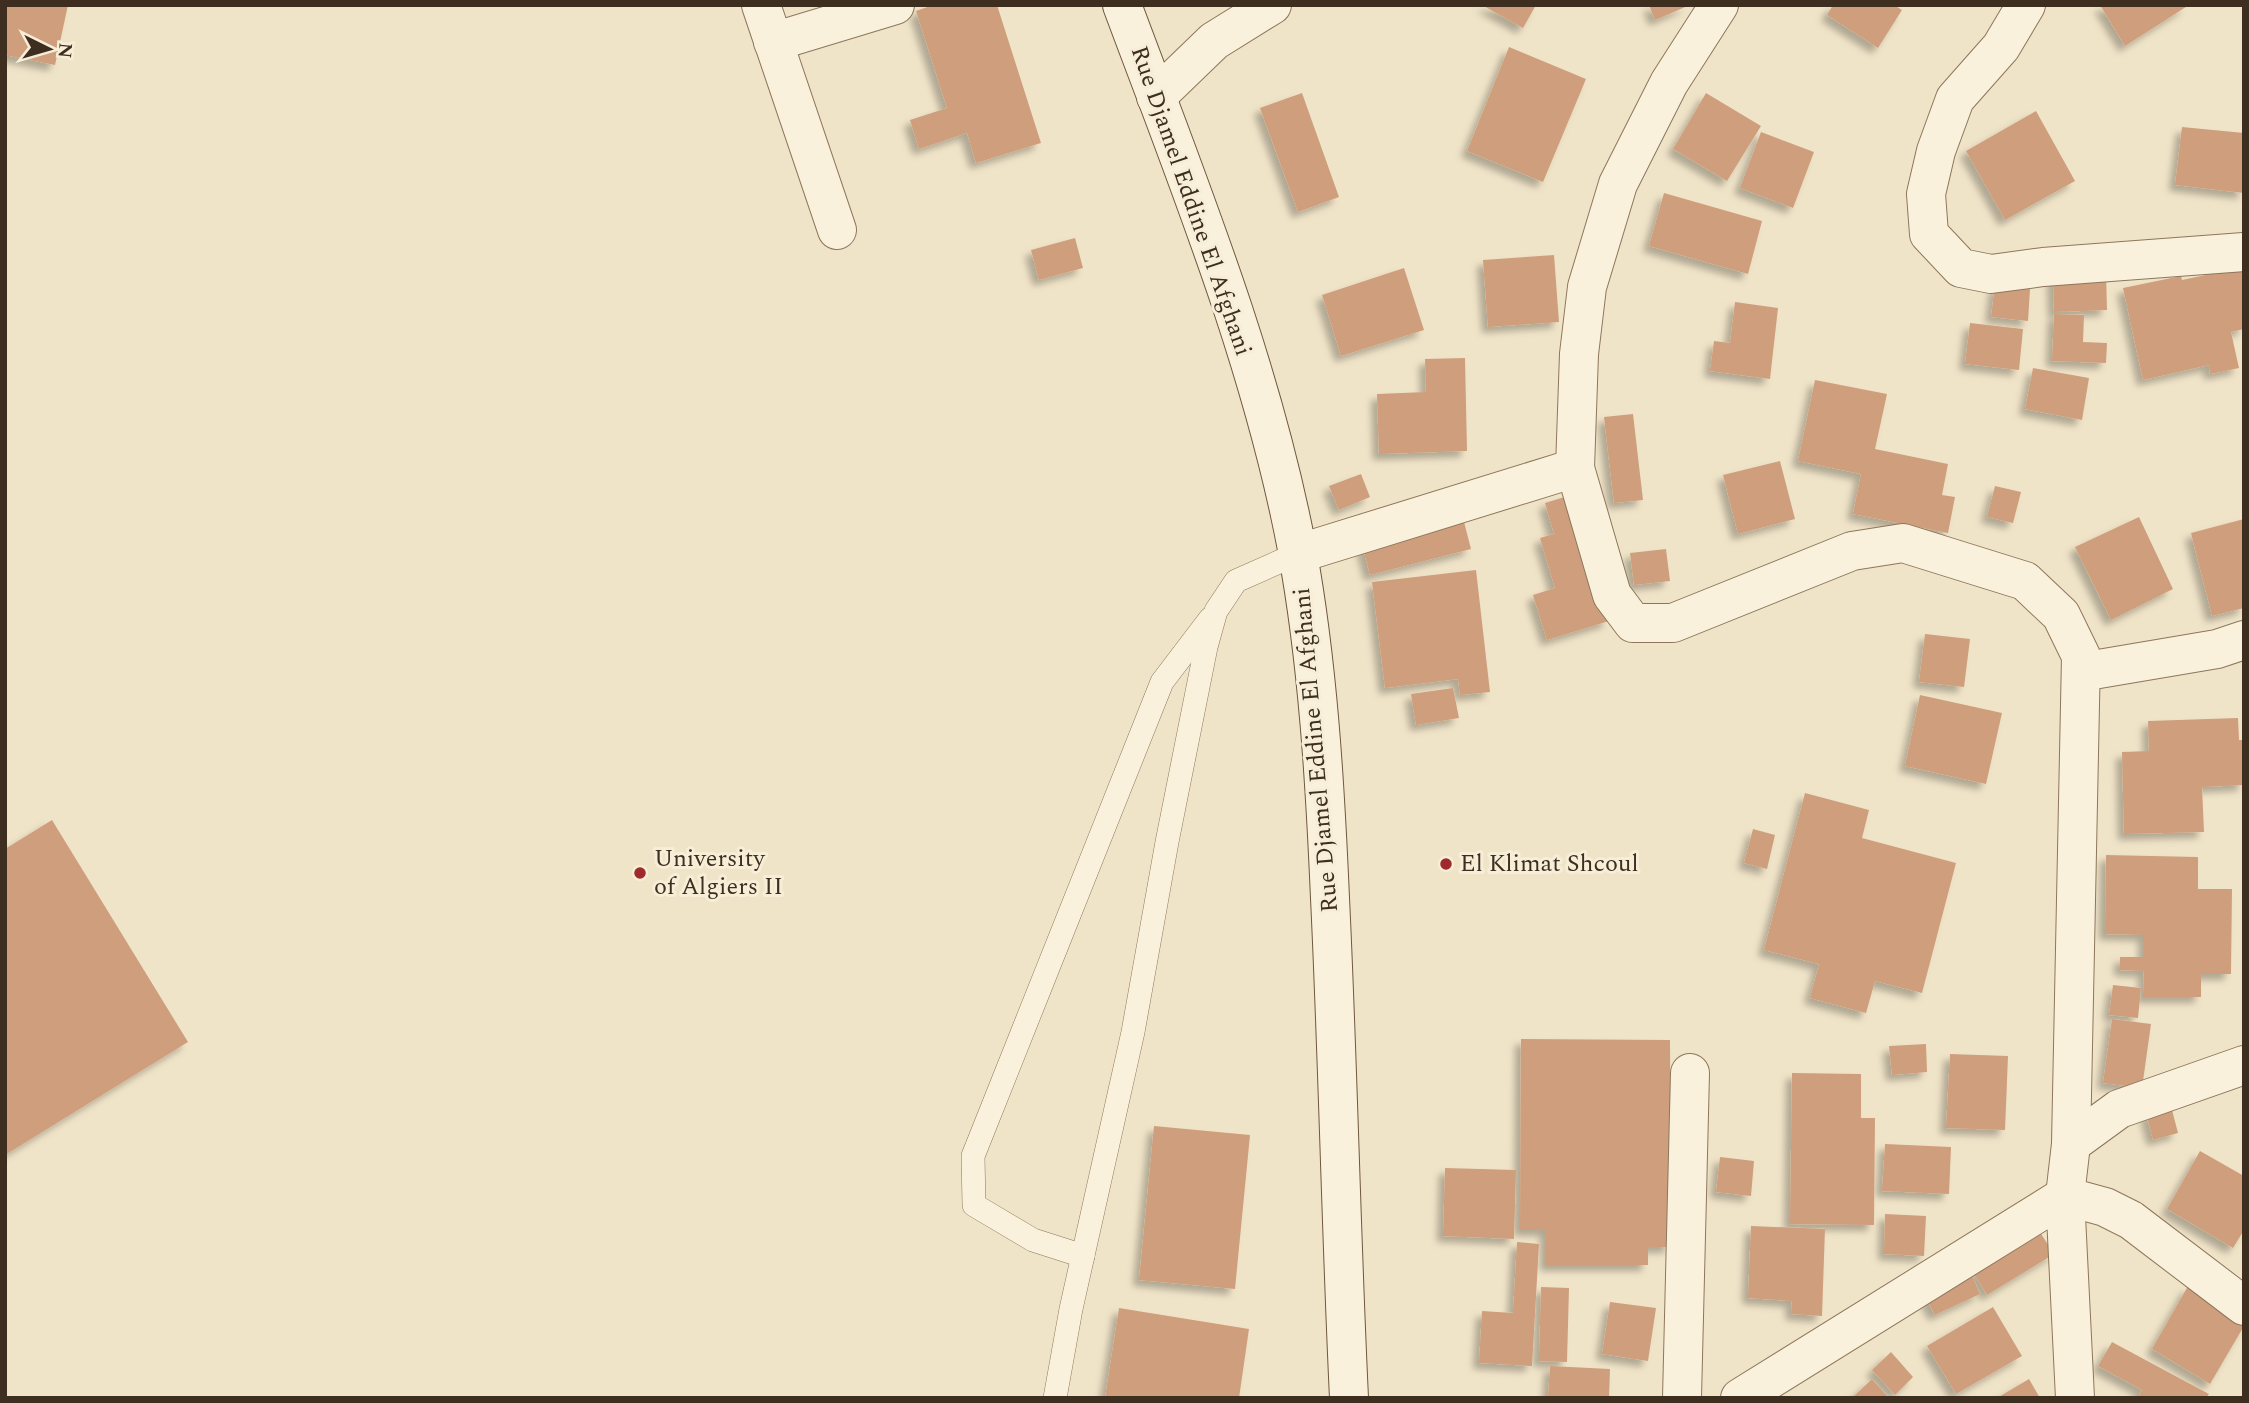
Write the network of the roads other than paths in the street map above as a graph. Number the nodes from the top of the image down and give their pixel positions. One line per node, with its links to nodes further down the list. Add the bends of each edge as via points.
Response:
1 (761, 5): 9 (street)
2 (895, 5): 9 (street)
3 (1122, 5): 10 (street, Rue Djamel Eddine El Afghani)
4 (1232, 5): 8 (street)
5 (1272, 5): 8 (street)
6 (1719, 5): 13 (street, via 1669,83 1618,184 1587,287 1578,354)
7 (2026, 5): 12 (street, via 2001,47 1955,99 1926,194 1929,234 1961,268 1991,274)
8 (1214, 41): 10 (street)
9 (773, 42): 11 (street)
10 (1156, 97): 14 (street, Rue Djamel Eddine El Afghani, via 1268,420)
11 (837, 230)
12 (2244, 252)
13 (1575, 468): 14 (street); 17 (street, via 1612,595 1633,623 1673,623 1852,551 1903,543 2025,581 2061,615 2081,656)
14 (1297, 554): 15 (lane, via 1236,581); 25 (street, Rue Djamel Eddine El Afghani, via 1315,678 1326,817)
15 (1216, 611): 22 (lane, via 1133,1032); 22 (lane, via 1162,682 973,1156 974,1205 1033,1240)
16 (2244, 640): 17 (street, via 2217,649)
17 (2081, 672): 20 (street)
18 (2244, 1065): 20 (street, via 2119,1109)
19 (1690, 1073): 26 (street)
20 (2071, 1144): 21 (street)
21 (2065, 1196): 23 (street, via 2131,1220); 27 (street); 28 (street)
22 (1083, 1256): 24 (lane)
23 (2244, 1306)
24 (1055, 1398)
25 (1349, 1398)
26 (1682, 1398)
27 (1740, 1398)
28 (2075, 1398)

